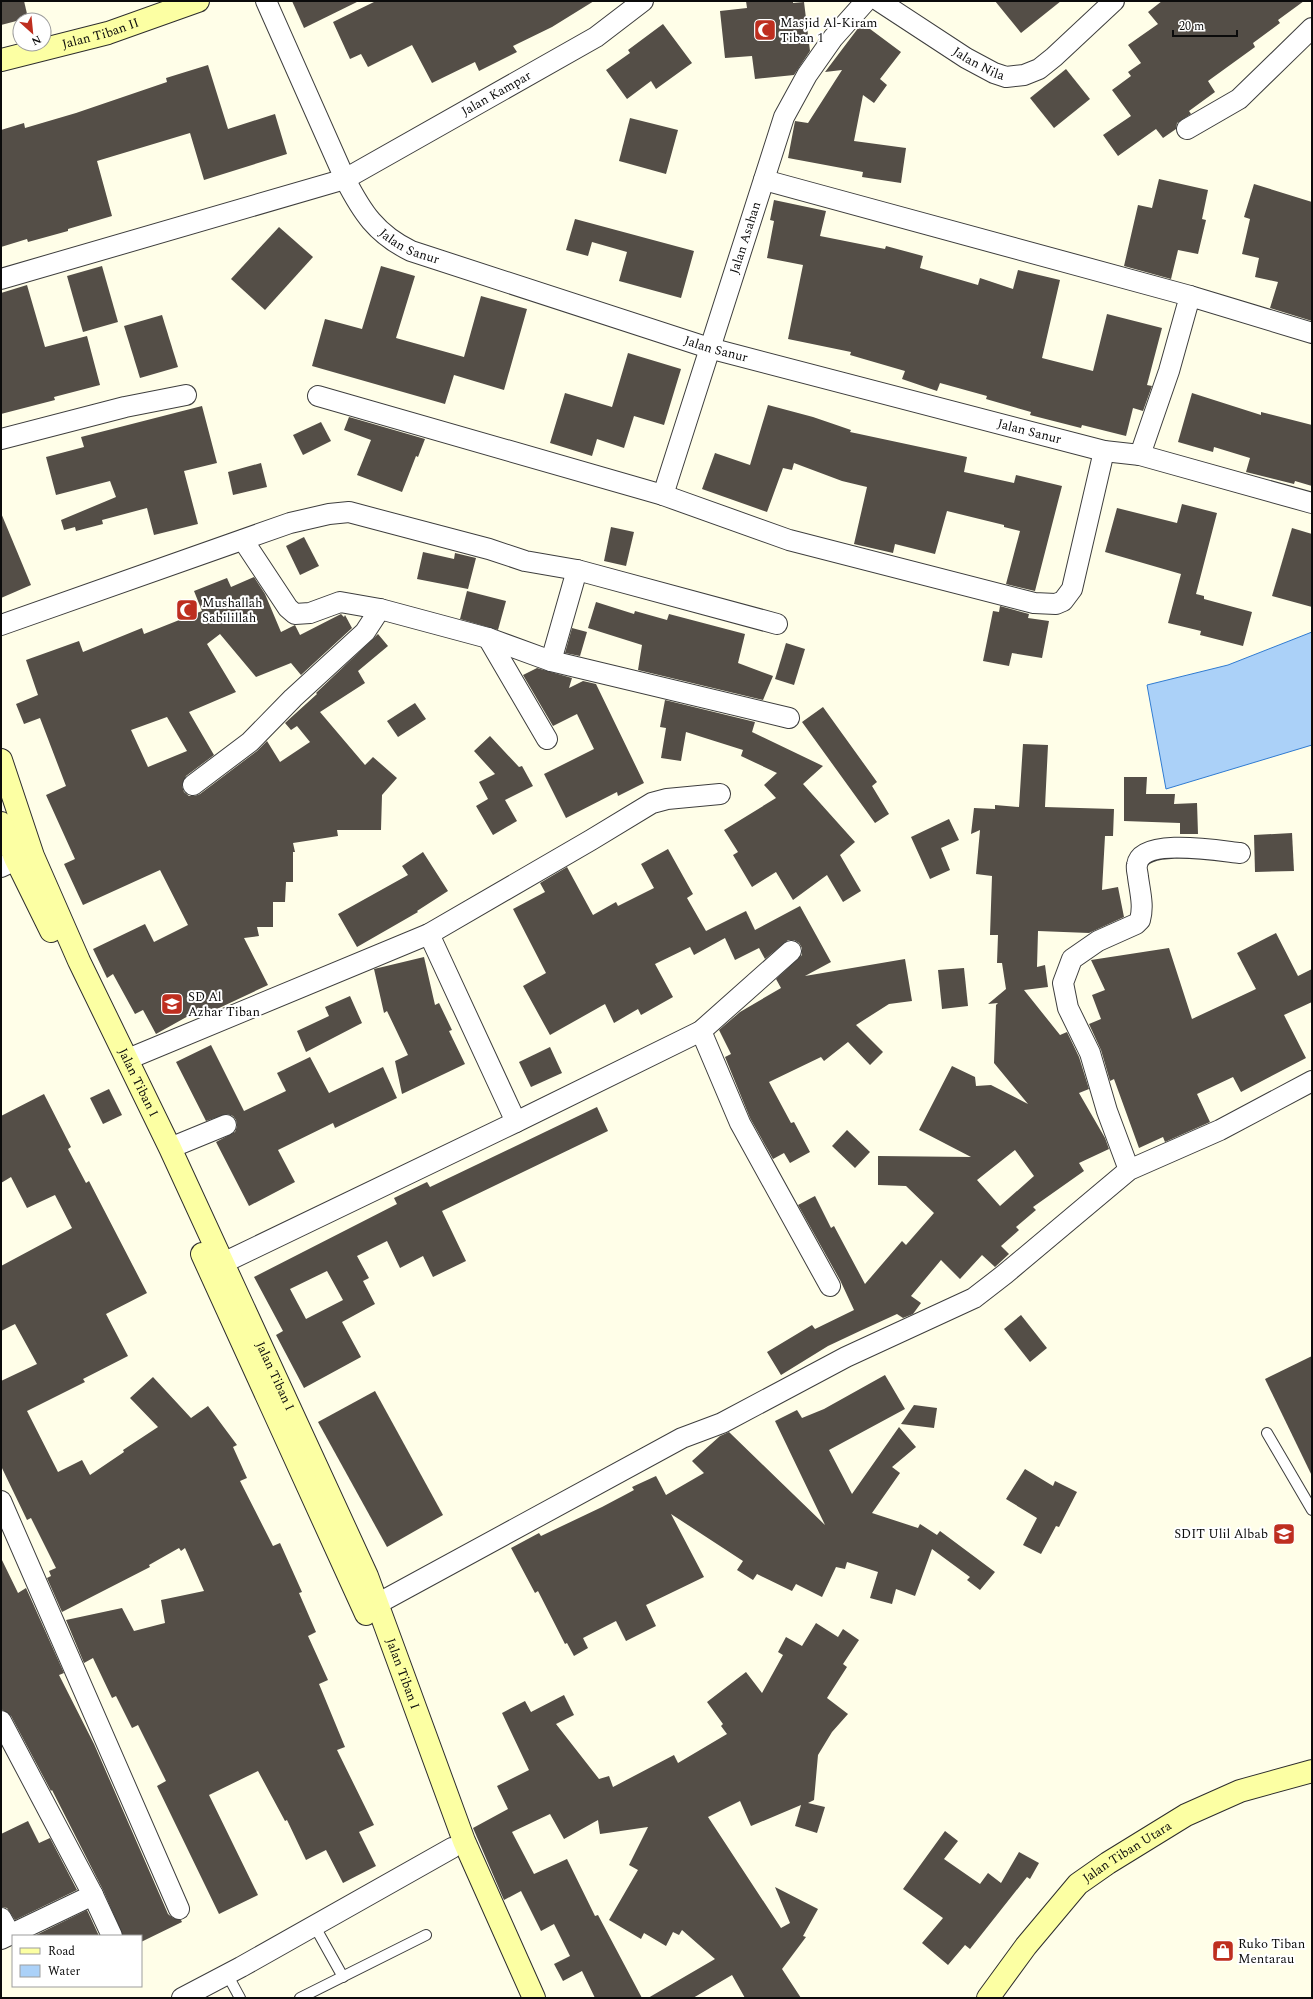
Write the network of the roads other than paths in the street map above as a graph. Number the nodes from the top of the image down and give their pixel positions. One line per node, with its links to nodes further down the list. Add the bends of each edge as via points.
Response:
1 (198, 1): 8 (street, Jalan Tiban II, via 108,33)
2 (266, 1): 10 (street, Jalan Sanur)
3 (643, 1): 10 (street, Jalan Kampar, via 596,37)
4 (866, 1): 11 (street, Jalan Asahan, via 807,75 784,117)
5 (879, 1): 6 (street, Jalan Nila, via 966,58 994,74 1006,77 1024,75 1039,69)
6 (1114, 1)
7 (1312, 28): 9 (street, via 1239,99)
8 (1, 60)
9 (1187, 129)
10 (345, 179): 12 (street, Jalan Kampar); 15 (street, Jalan Sanur, via 358,204 374,226 392,242 410,251)
11 (764, 180): 13 (street); 15 (street, Jalan Asahan)
12 (1, 279)
13 (1190, 296): 14 (street); 20 (street)
14 (1312, 333)
15 (709, 348): 19 (street, Jalan Sanur); 21 (street, Jalan Asahan)
16 (186, 396): 18 (street, via 124,407)
17 (318, 396): 21 (street)
18 (1, 439)
19 (1104, 451): 20 (street, Jalan Sanur); 21 (street, via 1072,589 1063,601 1056,604 1034,603 789,540)
20 (1140, 454): 22 (street, Jalan Sanur)
21 (663, 495)
22 (1312, 503)
23 (243, 540): 24 (street, via 290,523 349,512 525,560); 25 (street, via 288,608 295,614 310,613 340,602); 27 (street)
24 (577, 570): 26 (street); 29 (street)
25 (380, 609): 28 (street); 33 (street, via 365,632 298,693 250,742)
26 (777, 624)
27 (1, 625)
28 (488, 638): 29 (street); 31 (street)
29 (551, 661): 30 (street)
30 (789, 718)
31 (547, 739)
32 (1, 760): 41 (street, Jalan Tiban I, via 33,856 79,961)
33 (193, 785)
34 (720, 794): 38 (street, via 652,803)
35 (1, 823): 37 (street, Jalan Tiban I)
36 (1240, 853): 46 (street, via 1190,848 1154,849 1142,856 1137,865 1143,910 1140,920 1084,949 1072,959 1066,972 1063,983 1068,1008 1090,1053 1107,1111)
37 (8, 864): 56 (street, Jalan Tiban I, via 116,1064 359,1595)
38 (429, 934): 41 (street); 43 (street)
39 (791, 951): 40 (street)
40 (701, 1031): 43 (street); 48 (street, via 740,1123)
41 (128, 1059): 45 (street, Jalan Tiban I)
42 (1312, 1081): 46 (street, via 1220,1130)
43 (516, 1122): 47 (street)
44 (226, 1125): 45 (street)
45 (170, 1148): 47 (street, Jalan Tiban I)
46 (1129, 1170): 53 (street, via 974,1298 846,1357 722,1423 682,1438)
47 (224, 1263): 53 (street, Jalan Tiban I, via 367,1576)
48 (830, 1286)
49 (1267, 1433): 51 (lane)
50 (1, 1501): 52 (street)
51 (1312, 1510)
52 (8, 1532): 58 (street)
53 (377, 1604): 69 (street, Jalan Tiban I, via 464,1841)
54 (1, 1721): 57 (street)
55 (1312, 1771): 70 (street, Jalan Tiban Utara, via 1240,1791 1186,1815 1078,1884 1026,1946)
56 (452, 1848): 59 (street); 68 (street, Jalan Tiban I)
57 (93, 1895): 60 (street); 61 (street)
58 (179, 1909)
59 (314, 1926): 63 (street); 64 (lane)
60 (4, 1930)
61 (112, 1935)
62 (426, 1935): 64 (lane)
63 (227, 1974): 65 (street); 66 (lane)
64 (343, 1977): 67 (lane)
65 (182, 1998)
66 (240, 1998)
67 (300, 1998)
68 (520, 1998)
69 (534, 1998)
70 (988, 1998)

